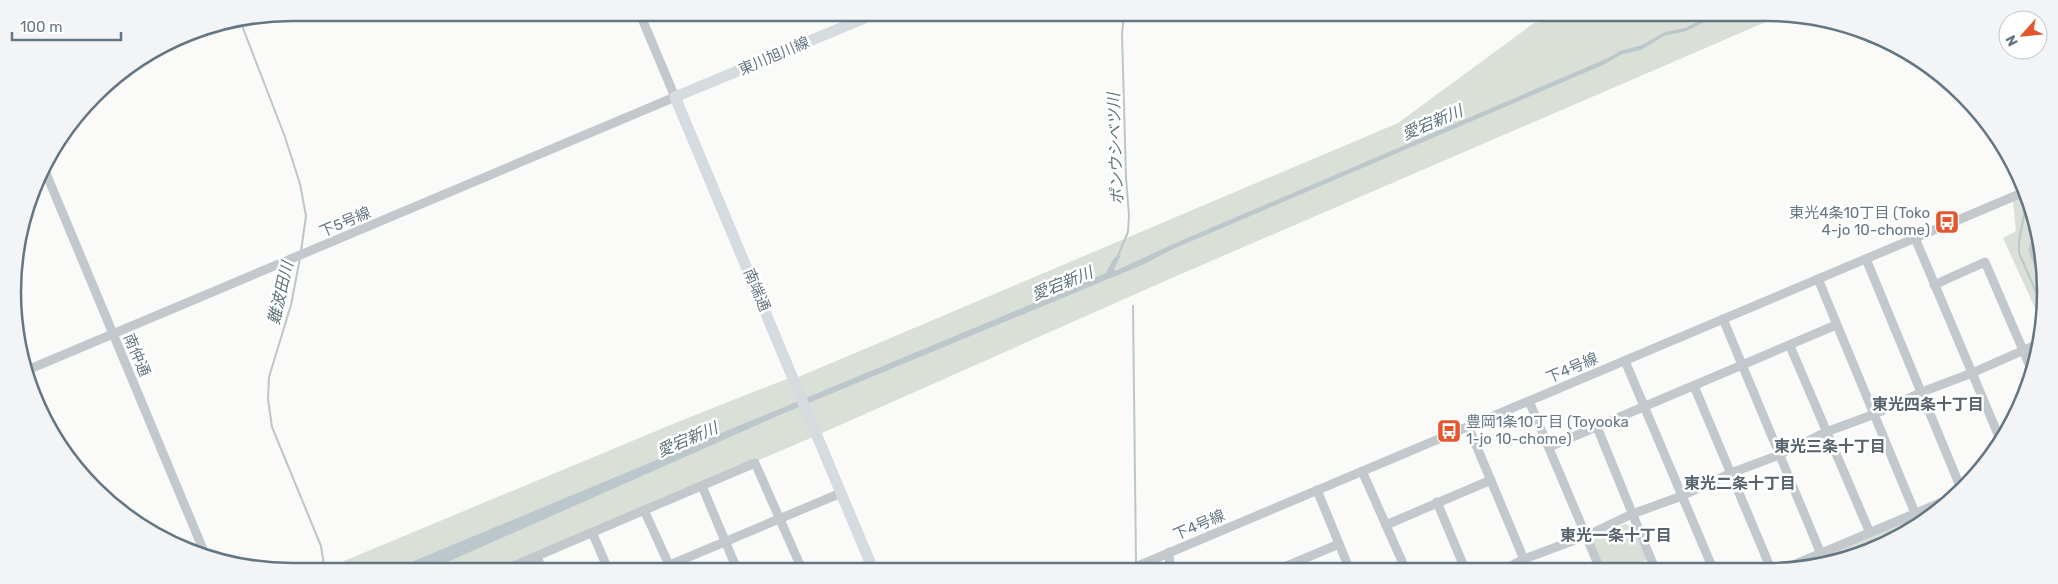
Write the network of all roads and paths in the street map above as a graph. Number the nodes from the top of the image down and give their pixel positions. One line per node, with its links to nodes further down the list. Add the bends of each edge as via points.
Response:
1 (643, 21): 3 (street, 南端通)
2 (856, 21): 3 (main road, 東川旭川線)
3 (675, 98): 12 (street, 下5号線); 38 (main road, 南端通)
4 (47, 176): 12 (street, 南仲通)
5 (2018, 195): 6 (street, 下4号線)
6 (1915, 238): 7 (street, 下4号線); 9 (street)
7 (1866, 259): 8 (street, 下4号線); 22 (street)
8 (1818, 279): 10 (street, 下4号線); 11 (street)
9 (1934, 285): 15 (street, via 1985,262); 20 (street)
10 (1723, 319): 16 (street, 下4号線); 18 (street)
11 (1836, 325): 13 (street); 25 (street)
12 (113, 334): 19 (street, 下5号線); 52 (street, 南仲通)
13 (1790, 346): 18 (street); 28 (street)
14 (2032, 346): 15 (street)
15 (2023, 349): 17 (street); 20 (street)
16 (1625, 361): 23 (street, 下4号線); 24 (street)
17 (2028, 362)
18 (1742, 366): 21 (street); 31 (street)
19 (32, 368)
20 (1972, 373): 22 (street); 29 (street)
21 (1694, 386): 24 (street); 33 (street)
22 (1922, 392): 25 (street); 35 (street)
23 (1529, 401): 26 (street, 下4号線); 30 (street)
24 (1645, 406): 27 (street); 39 (street)
25 (1875, 414): 28 (street); 43 (street)
26 (1468, 426): 32 (street, 下4号線); 34 (street)
27 (1597, 427): 30 (street); 44 (street)
28 (1826, 432): 31 (street); 48 (street)
29 (1997, 432)
30 (1548, 447): 49 (street)
31 (1779, 455): 33 (street); 54 (street)
32 (1362, 471): 37 (street, 下4号線); 46 (street)
33 (1731, 473): 39 (street); 77 (street)
34 (1491, 480): 40 (street); 56 (street)
35 (1958, 482)
36 (702, 486): 42 (street); 45 (street, via 755,463); 50 (street)
37 (1317, 490): 51 (street); 53 (street, 下4号線)
38 (841, 493): 45 (street); 65 (main road, 南端通)
39 (1682, 496): 44 (street); 76 (street)
40 (1437, 502): 46 (street); 71 (street)
41 (1933, 506): 43 (street)
42 (644, 510): 47 (street); 61 (street)
43 (1915, 513): 48 (street)
44 (1632, 514): 49 (street); 75 (street)
45 (780, 518): 50 (street); 64 (street)
46 (1386, 525): 70 (street)
47 (592, 532): 55 (street); 60 (street)
48 (1870, 533): 54 (street)
49 (1586, 536): 56 (street); 74 (street)
50 (726, 541): 62 (street); 63 (street)
51 (1339, 544): 68 (street); 69 (street)
52 (202, 547)
53 (1169, 552): 66 (street, 下4号線); 67 (street)
54 (1821, 554): 57 (street)
55 (537, 556): 58 (street); 59 (street)
56 (1524, 559): 72 (street); 73 (street)
57 (1808, 559)
58 (521, 563)
59 (540, 563)
60 (605, 563)
61 (667, 563)
62 (675, 563)
63 (734, 563)
64 (799, 563)
65 (870, 563)
66 (1144, 563)
67 (1170, 563)
68 (1301, 563)
69 (1347, 563)
70 (1403, 563)
71 (1463, 563)
72 (1516, 563)
73 (1526, 563)
74 (1597, 563)
75 (1652, 563)
76 (1710, 563)
77 (1769, 563)

